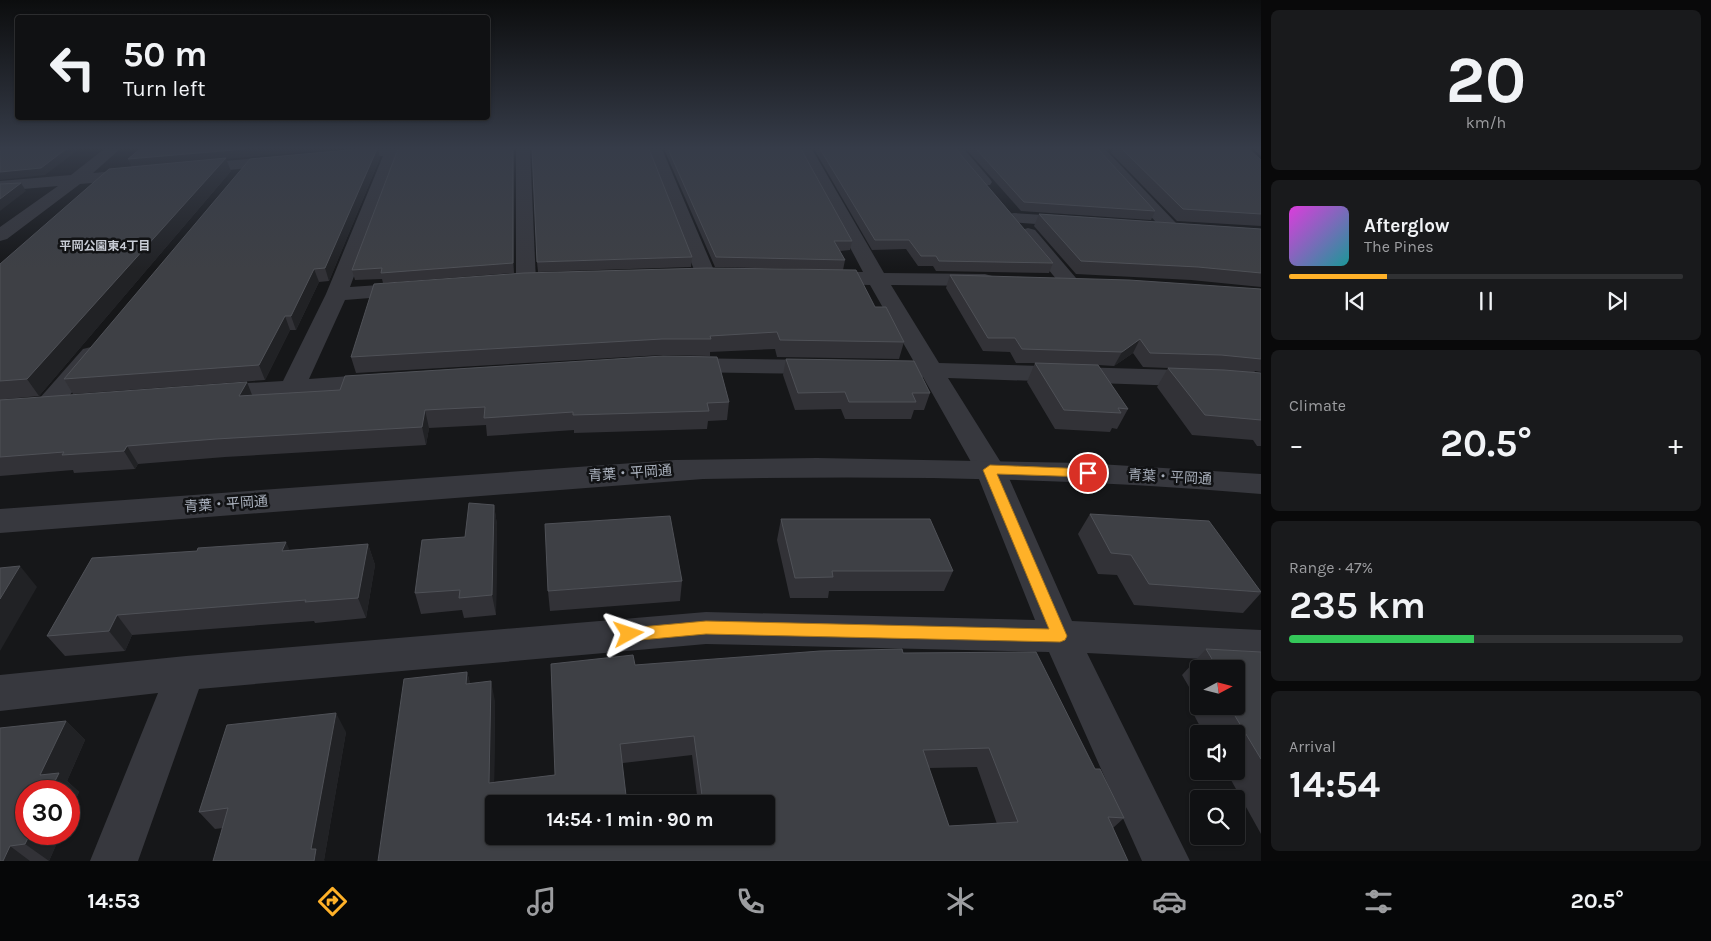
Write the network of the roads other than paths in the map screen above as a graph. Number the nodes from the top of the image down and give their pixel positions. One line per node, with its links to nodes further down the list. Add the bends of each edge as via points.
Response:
1 (62, 189): 13 (street)
2 (383, 189): 21 (street)
3 (524, 189): 19 (street)
4 (671, 189): 14 (street)
5 (827, 189): 16 (street)
6 (989, 189): 8 (street)
7 (1134, 189): 11 (street)
8 (1004, 207): 9 (street); 18 (street, via 1079,282)
9 (1092, 222)
10 (1141, 225): 11 (street)
11 (1170, 227): 12 (street)
12 (1190, 228)
13 (0, 235)
14 (706, 275)
15 (801, 277): 16 (street)
16 (877, 279): 17 (street); 24 (street)
17 (1002, 281)
18 (1040, 281)
19 (526, 282)
20 (426, 288): 21 (street)
21 (337, 294): 27 (street)
22 (104, 337): 29 (street, via 38,406)
23 (662, 364): 24 (street)
24 (931, 369): 26 (street, via 1212,379); 30 (street)
25 (403, 380): 27 (street)
26 (1261, 384)
27 (293, 387): 28 (street)
28 (195, 394)
29 (77, 403)
30 (990, 470): 31 (street, 青葉・平岡通, via 1186,477); 32 (street, 青葉・平岡通, via 738,467 675,470); 33 (street)
31 (1261, 484)
32 (0, 520)
33 (1060, 636): 34 (street); 35 (street, via 706,628); 38 (street)
34 (1261, 646)
35 (186, 673): 36 (street); 37 (street)
36 (0, 693)
37 (114, 861)
38 (1166, 861)

